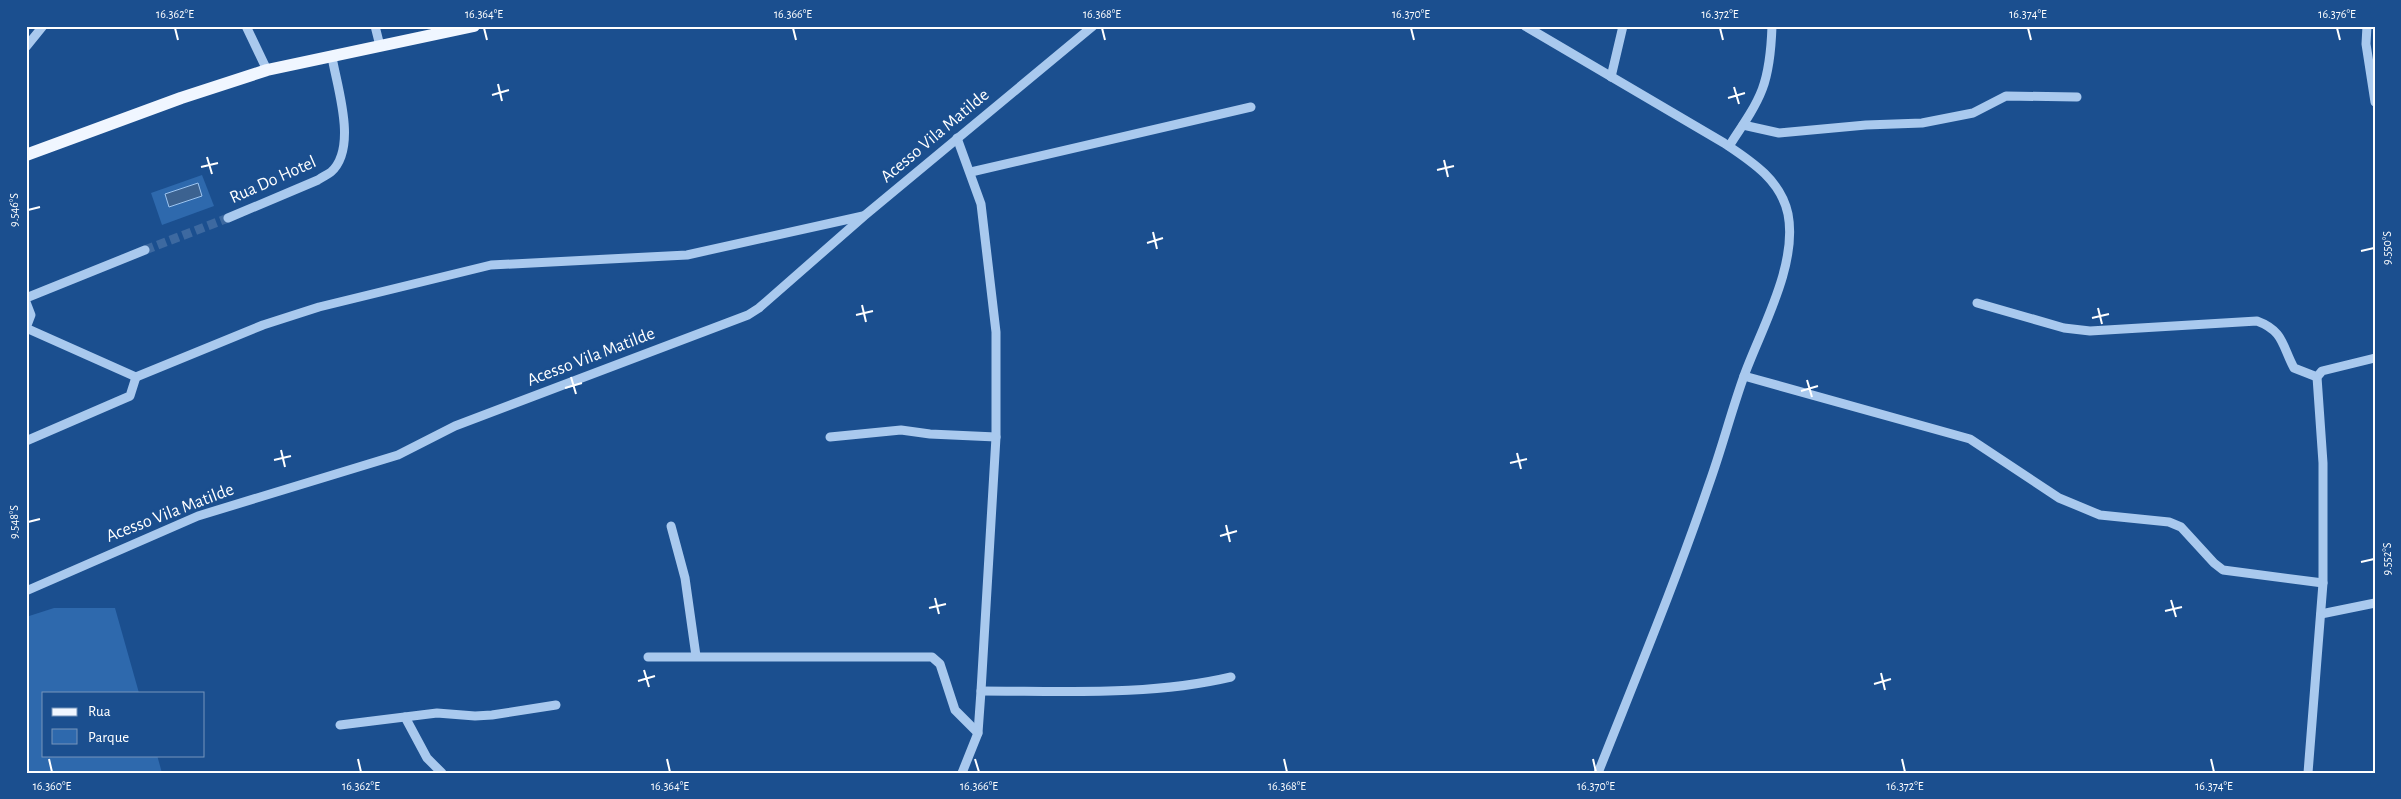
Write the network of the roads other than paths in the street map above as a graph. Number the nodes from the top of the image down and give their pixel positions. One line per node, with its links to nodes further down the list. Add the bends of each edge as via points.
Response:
1 (43, 26): 11 (street)
2 (246, 26): 13 (street)
3 (376, 26): 10 (street)
4 (474, 26): 10 (main road)
5 (1093, 26): 19 (street, Acesso Vila Matilde)
6 (1525, 26): 14 (street)
7 (1623, 26): 14 (street)
8 (1772, 26): 18 (street, via 1772,57 1764,90)
9 (2367, 26): 16 (street, via 2366,44)
10 (380, 46): 12 (main road)
11 (26, 47)
12 (332, 57): 13 (main road); 24 (street, Rua Do Hotel, via 345,125 339,161 331,172 318,180)
13 (267, 70): 21 (main road)
14 (1611, 77): 20 (street)
15 (2077, 97): 18 (street, via 2006,96 1973,113 1922,123 1779,133)
16 (2375, 102)
17 (1251, 107): 22 (street)
18 (1743, 125): 20 (street)
19 (957, 138): 22 (street); 23 (street, Acesso Vila Matilde)
20 (1729, 146): 31 (street, via 1769,177 1788,213 1790,232 1777,294)
21 (26, 155)
22 (971, 172): 35 (street, via 981,204 996,332)
23 (864, 216): 32 (street, via 687,255 491,265 318,307); 39 (street, Acesso Vila Matilde, via 748,315 455,426 398,455 198,516)
24 (228, 218)
25 (145, 250): 26 (street)
26 (26, 298)
27 (26, 302): 29 (street, via 31,315)
28 (1977, 303): 33 (street, via 2064,328 2090,331 2257,321 2269,325 2279,334 2294,368)
29 (26, 328): 32 (street)
30 (2375, 358): 33 (street, via 2322,371)
31 (1744, 376): 38 (street, via 1970,439 2059,498 2100,514 2169,522 2181,528 2223,570); 52 (street, via 1709,484)
32 (136, 377): 36 (street, via 130,396)
33 (2317, 377): 38 (street, via 2323,463)
34 (830, 437): 35 (street, via 894,430)
35 (996, 437): 45 (street)
36 (26, 441)
37 (671, 526): 42 (street, via 685,578)
38 (2323, 583): 41 (street)
39 (26, 591)
40 (2375, 603): 41 (street)
41 (2321, 614): 53 (street)
42 (696, 656): 43 (street); 49 (street, via 932,656 940,664 955,710)
43 (648, 657)
44 (1231, 677): 45 (street, via 1191,686 1142,690)
45 (981, 691): 49 (street)
46 (556, 705): 47 (street, via 475,716 437,713)
47 (405, 717): 48 (street); 50 (street, via 428,758)
48 (340, 725)
49 (978, 733): 51 (street)
50 (442, 773)
51 (962, 773)
52 (1598, 773)
53 (2308, 773)

